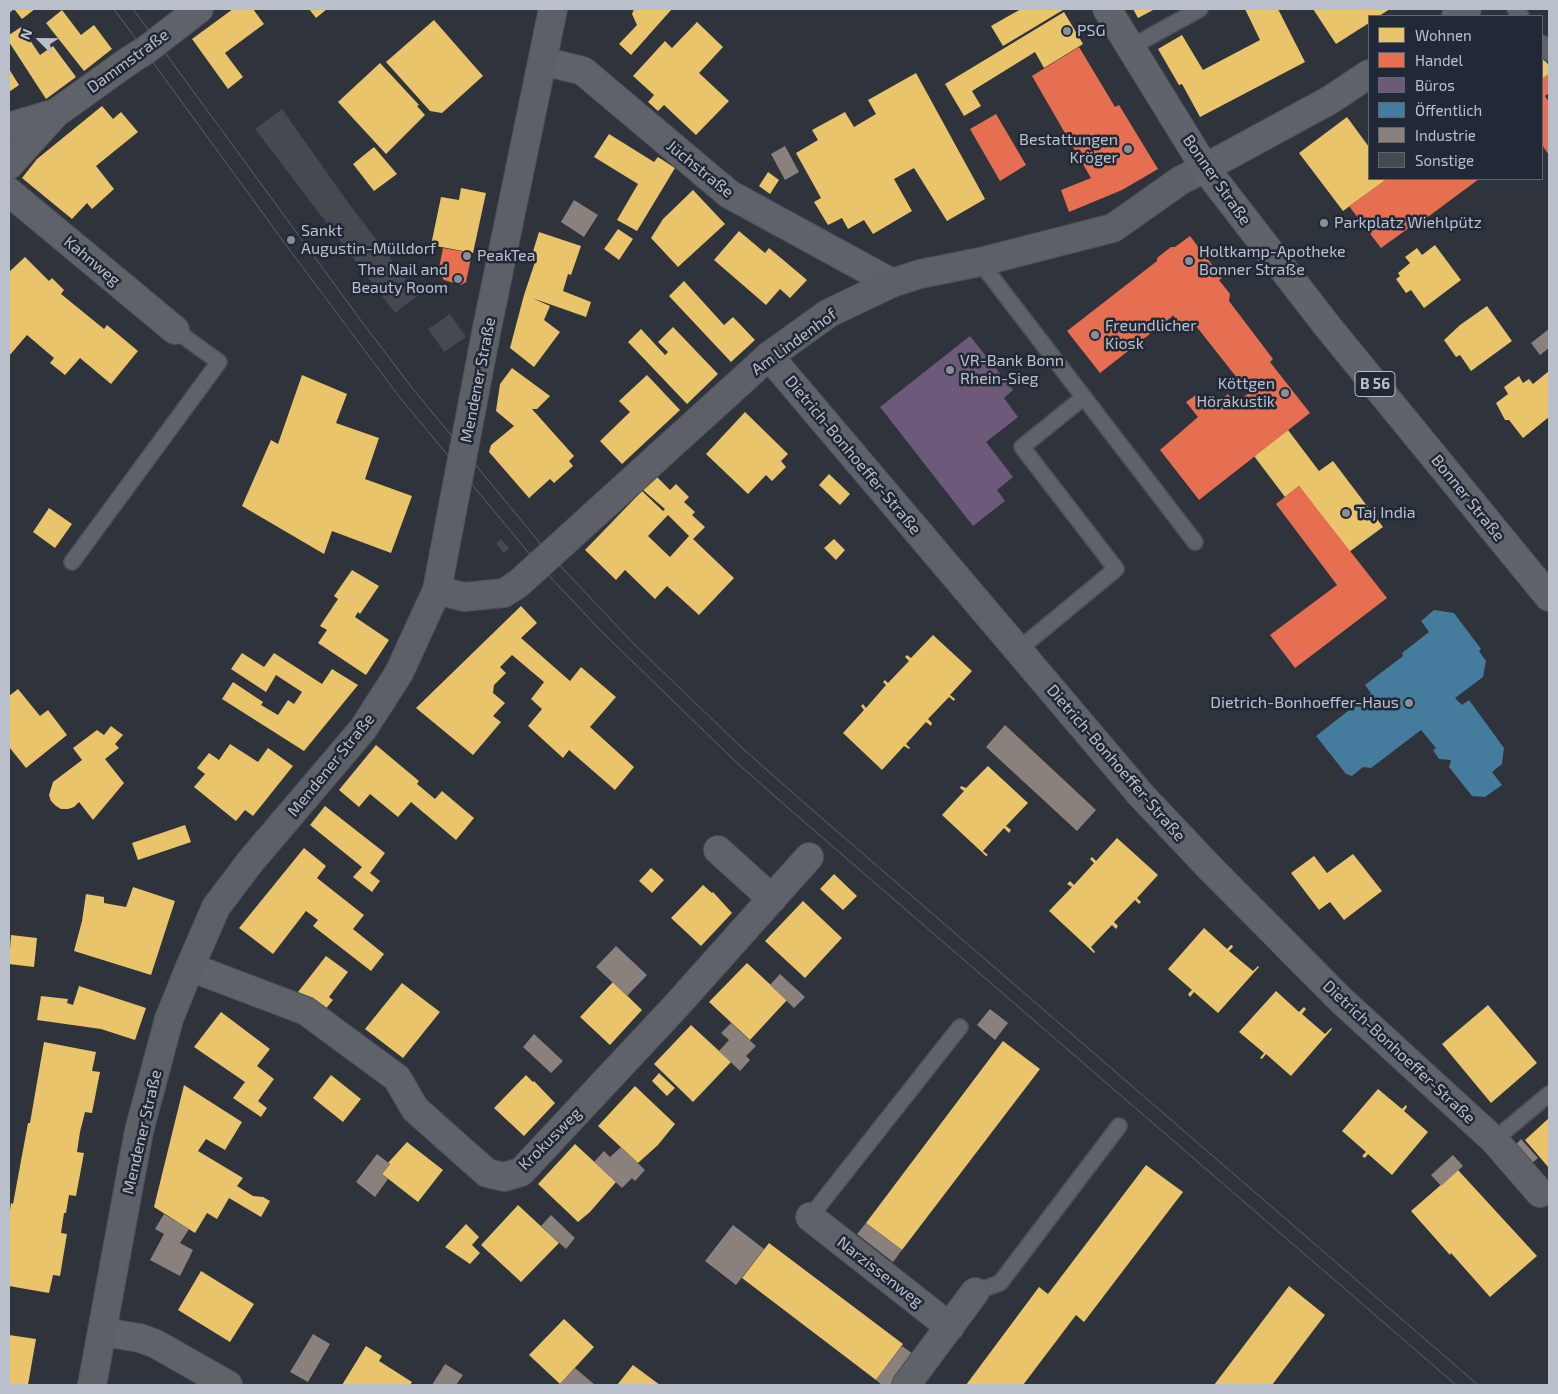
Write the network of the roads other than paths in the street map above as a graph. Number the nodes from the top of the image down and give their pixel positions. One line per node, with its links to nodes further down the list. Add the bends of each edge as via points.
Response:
1 (199, 9): 8 (street, Dammstraße)
2 (553, 9): 6 (street, Mendener Straße)
3 (1108, 9): 5 (main road, Bonner Straße / B 56)
4 (1200, 9): 5 (lane)
5 (1131, 47): 11 (main road, Bonner Straße / B 56)
6 (543, 61): 14 (street, Jüchstraße, via 583,71 729,194); 20 (street, Mendener Straße)
7 (1368, 75): 11 (street, via 1330,100)
8 (56, 113): 9 (street, Dammstraße); 10 (street, Dammstraße)
9 (9, 127)
10 (9, 165)
11 (1205, 168): 13 (street, Am Lindenhof, via 1112,228); 21 (main road, Bonner Straße / B 56, via 1328,328)
12 (9, 192): 15 (street, Kahnweg)
13 (980, 262): 14 (street, Am Lindenhof); 17 (lane)
14 (892, 283): 16 (street, Am Lindenhof, via 829,313)
15 (175, 330): 19 (lane, via 219,362)
16 (769, 356): 20 (street, Am Lindenhof, via 518,584 504,593 464,597); 22 (street, Dietrich-Bonhoeffer-Straße)
17 (1084, 397): 18 (lane); 22 (lane, via 1022,447 1116,569)
18 (1195, 542)
19 (72, 562)
20 (437, 590): 26 (street, Mendener Straße, via 399,673 363,729 216,907)
21 (1549, 598)
22 (1018, 650): 30 (street, Dietrich-Bonhoeffer-Straße, via 1140,794 1210,869 1342,1001)
23 (718, 850): 25 (street)
24 (809, 857): 25 (street, Krokusweg)
25 (772, 899): 26 (street, Krokusweg, via 521,1172 504,1177 487,1173 415,1109 396,1078 306,1011)
26 (190, 967): 35 (street, Mendener Straße, via 169,1019 139,1131)
27 (960, 1027): 32 (lane)
28 (1549, 1094): 30 (lane)
29 (1119, 1126): 33 (lane, via 1000,1283)
30 (1494, 1140): 31 (street, Dietrich-Bonhoeffer-Straße)
31 (1540, 1193)
32 (810, 1217): 34 (street, Narzissenweg)
33 (974, 1292): 34 (street)
34 (950, 1327): 38 (street)
35 (102, 1332): 36 (street, Mendener Straße); 37 (street, via 156,1344)
36 (92, 1385)
37 (228, 1385)
38 (906, 1385)

